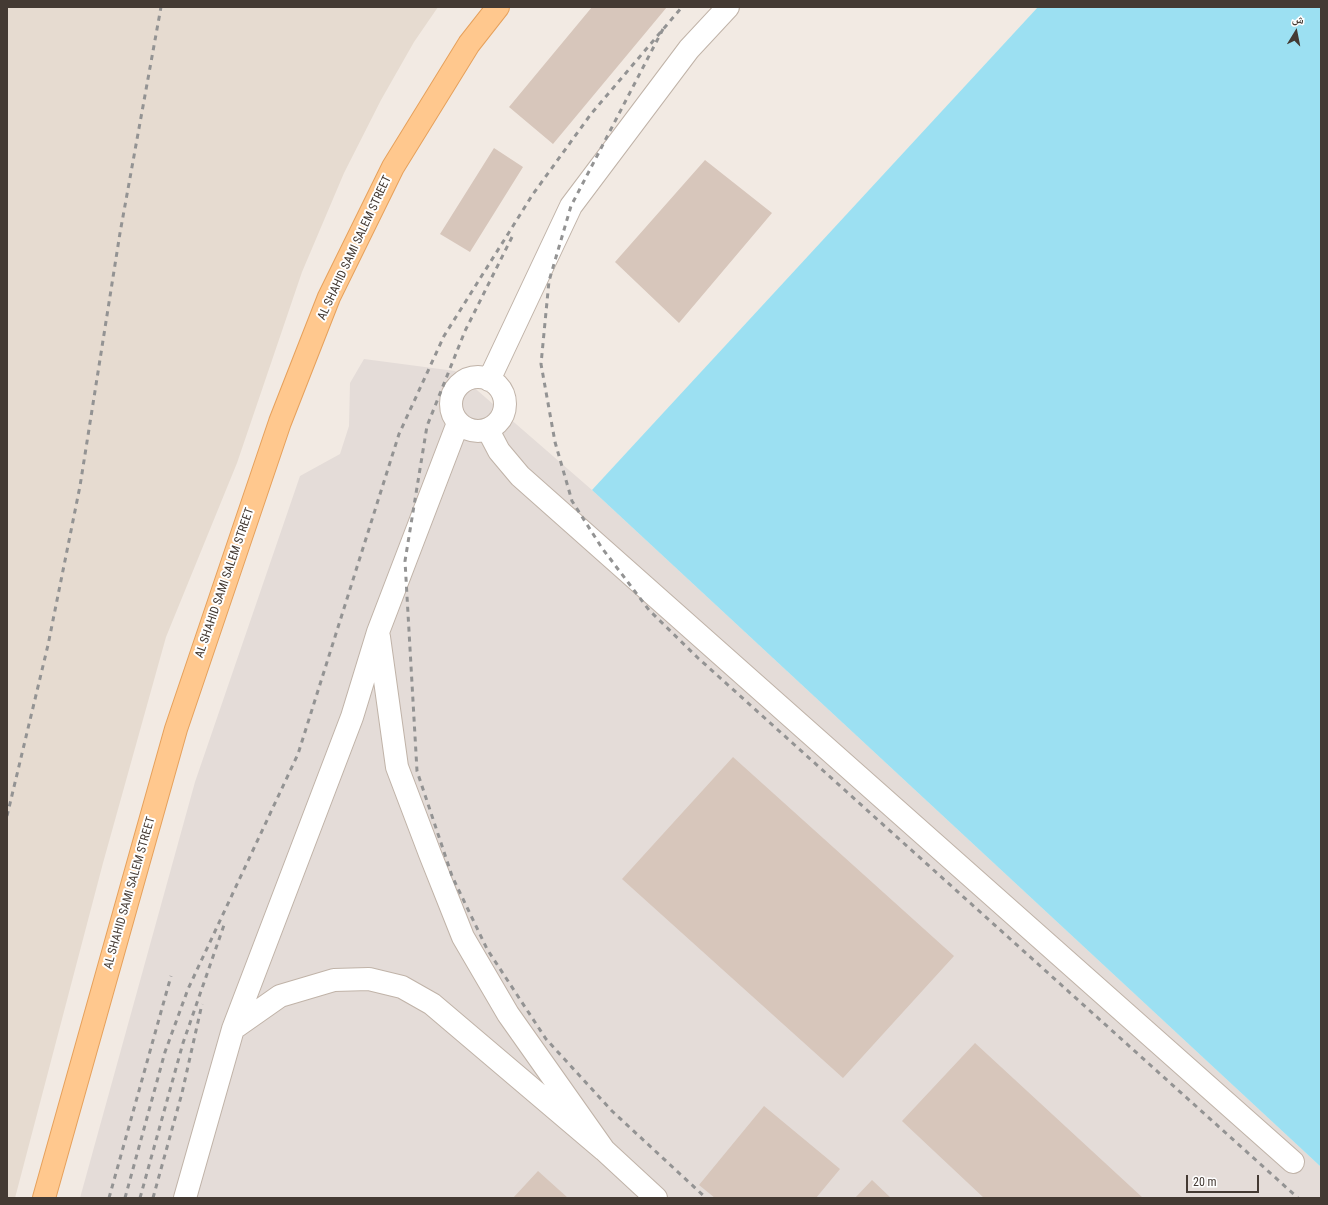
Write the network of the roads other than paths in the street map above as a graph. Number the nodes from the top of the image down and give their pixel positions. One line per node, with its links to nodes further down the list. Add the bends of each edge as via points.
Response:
1 (498, 7): 10 (main road, AL SHAHID SAMI SALEM STREET, via 469,44 393,167 329,297 280,422 176,729)
2 (728, 7): 3 (lane, via 688,49 571,206)
3 (489, 380): 4 (lane, via 479,378 459,385 453,394 451,404); 5 (lane, via 498,386 505,405 503,416)
4 (458, 423): 5 (lane, via 477,432); 6 (lane)
5 (488, 430): 9 (lane, via 499,451 520,476)
6 (378, 632): 7 (lane, via 352,717); 8 (lane, via 397,767 463,937 508,1014)
7 (233, 1029): 8 (lane, via 280,996 334,980 369,979 402,987 432,1004); 11 (lane)
8 (604, 1150): 12 (lane)
9 (1292, 1162)
10 (44, 1198)
11 (185, 1198)
12 (656, 1198)

